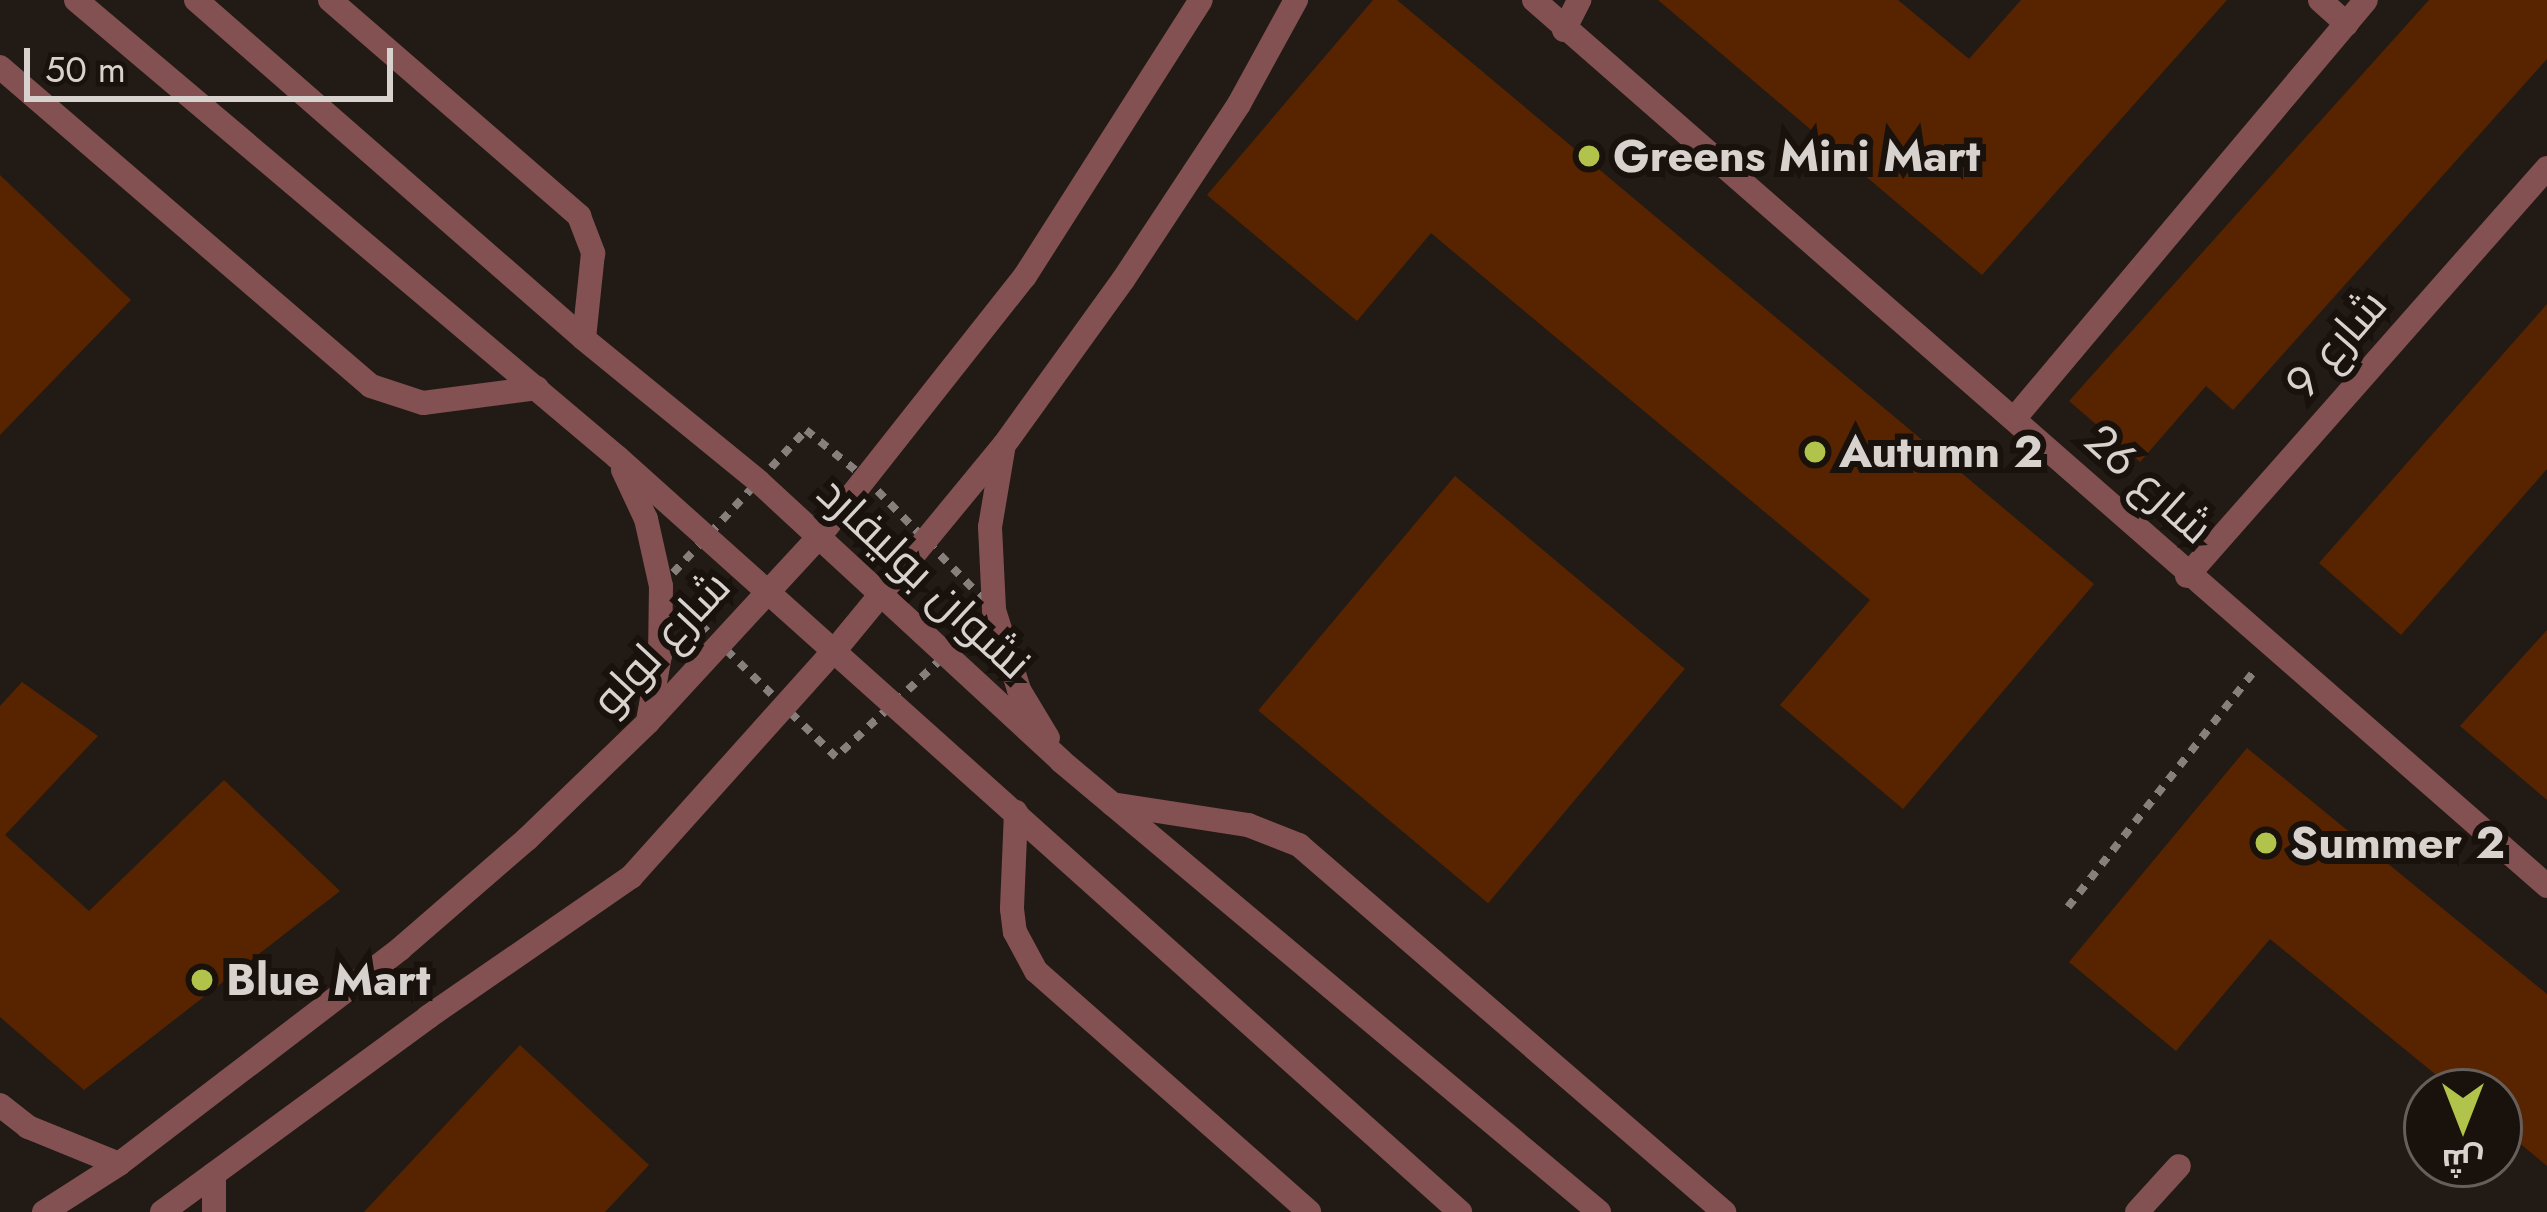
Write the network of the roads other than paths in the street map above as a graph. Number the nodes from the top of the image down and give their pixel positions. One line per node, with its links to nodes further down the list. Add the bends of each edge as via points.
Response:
1 (76, 0): 15 (street)
2 (196, 0): 14 (street, نشوان بوليفارد)
3 (330, 0): 14 (street, via 579,216 593,253)
4 (1201, 0): 19 (street, شارع لولو, via 1025,276)
5 (1296, 0): 17 (street, via 1213,143)
6 (1534, 0): 11 (street, شارع 26)
7 (1579, 0): 11 (street)
8 (2320, 0): 10 (street)
9 (2366, 0): 10 (street)
10 (2347, 24): 16 (street)
11 (1564, 30): 16 (street, شارع 26)
12 (0, 67): 15 (street, via 370,386 423,403)
13 (2547, 168): 20 (street, شارع 9)
14 (584, 339): 19 (street, نشوان بوليفارد)
15 (537, 388): 18 (street)
16 (2014, 419): 20 (street, شارع 26)
17 (1004, 445): 22 (street); 25 (street, via 990,527 994,610 1019,690)
18 (617, 457): 21 (street); 24 (street, via 646,519 661,586 660,655)
19 (818, 538): 21 (street, شارع لولو); 22 (street, نشوان بوليفارد)
20 (2187, 576): 28 (street, شارع 26)
21 (769, 590): 23 (street); 24 (street, شارع لولو)
22 (880, 596): 23 (street); 25 (street, نشوان بوليفارد)
23 (835, 650): 27 (street); 32 (street, via 631,877)
24 (647, 722): 30 (street, شارع لولو, via 400,949)
25 (1061, 761): 26 (street, نشوان بوليفارد)
26 (1112, 804): 38 (street, نشوان بوليفارد); 39 (street, via 1248,825 1299,845)
27 (1016, 812): 36 (street, via 1015,932 1036,971); 37 (street)
28 (2547, 886)
29 (0, 1105): 30 (street, via 28,1127)
30 (119, 1163): 33 (street, شارع لولو)
31 (2179, 1166): 40 (street)
32 (214, 1174): 34 (street); 35 (street)
33 (44, 1212)
34 (162, 1212)
35 (214, 1212)
36 (1309, 1212)
37 (1460, 1212)
38 (1599, 1212)
39 (1724, 1212)
40 (2138, 1212)

